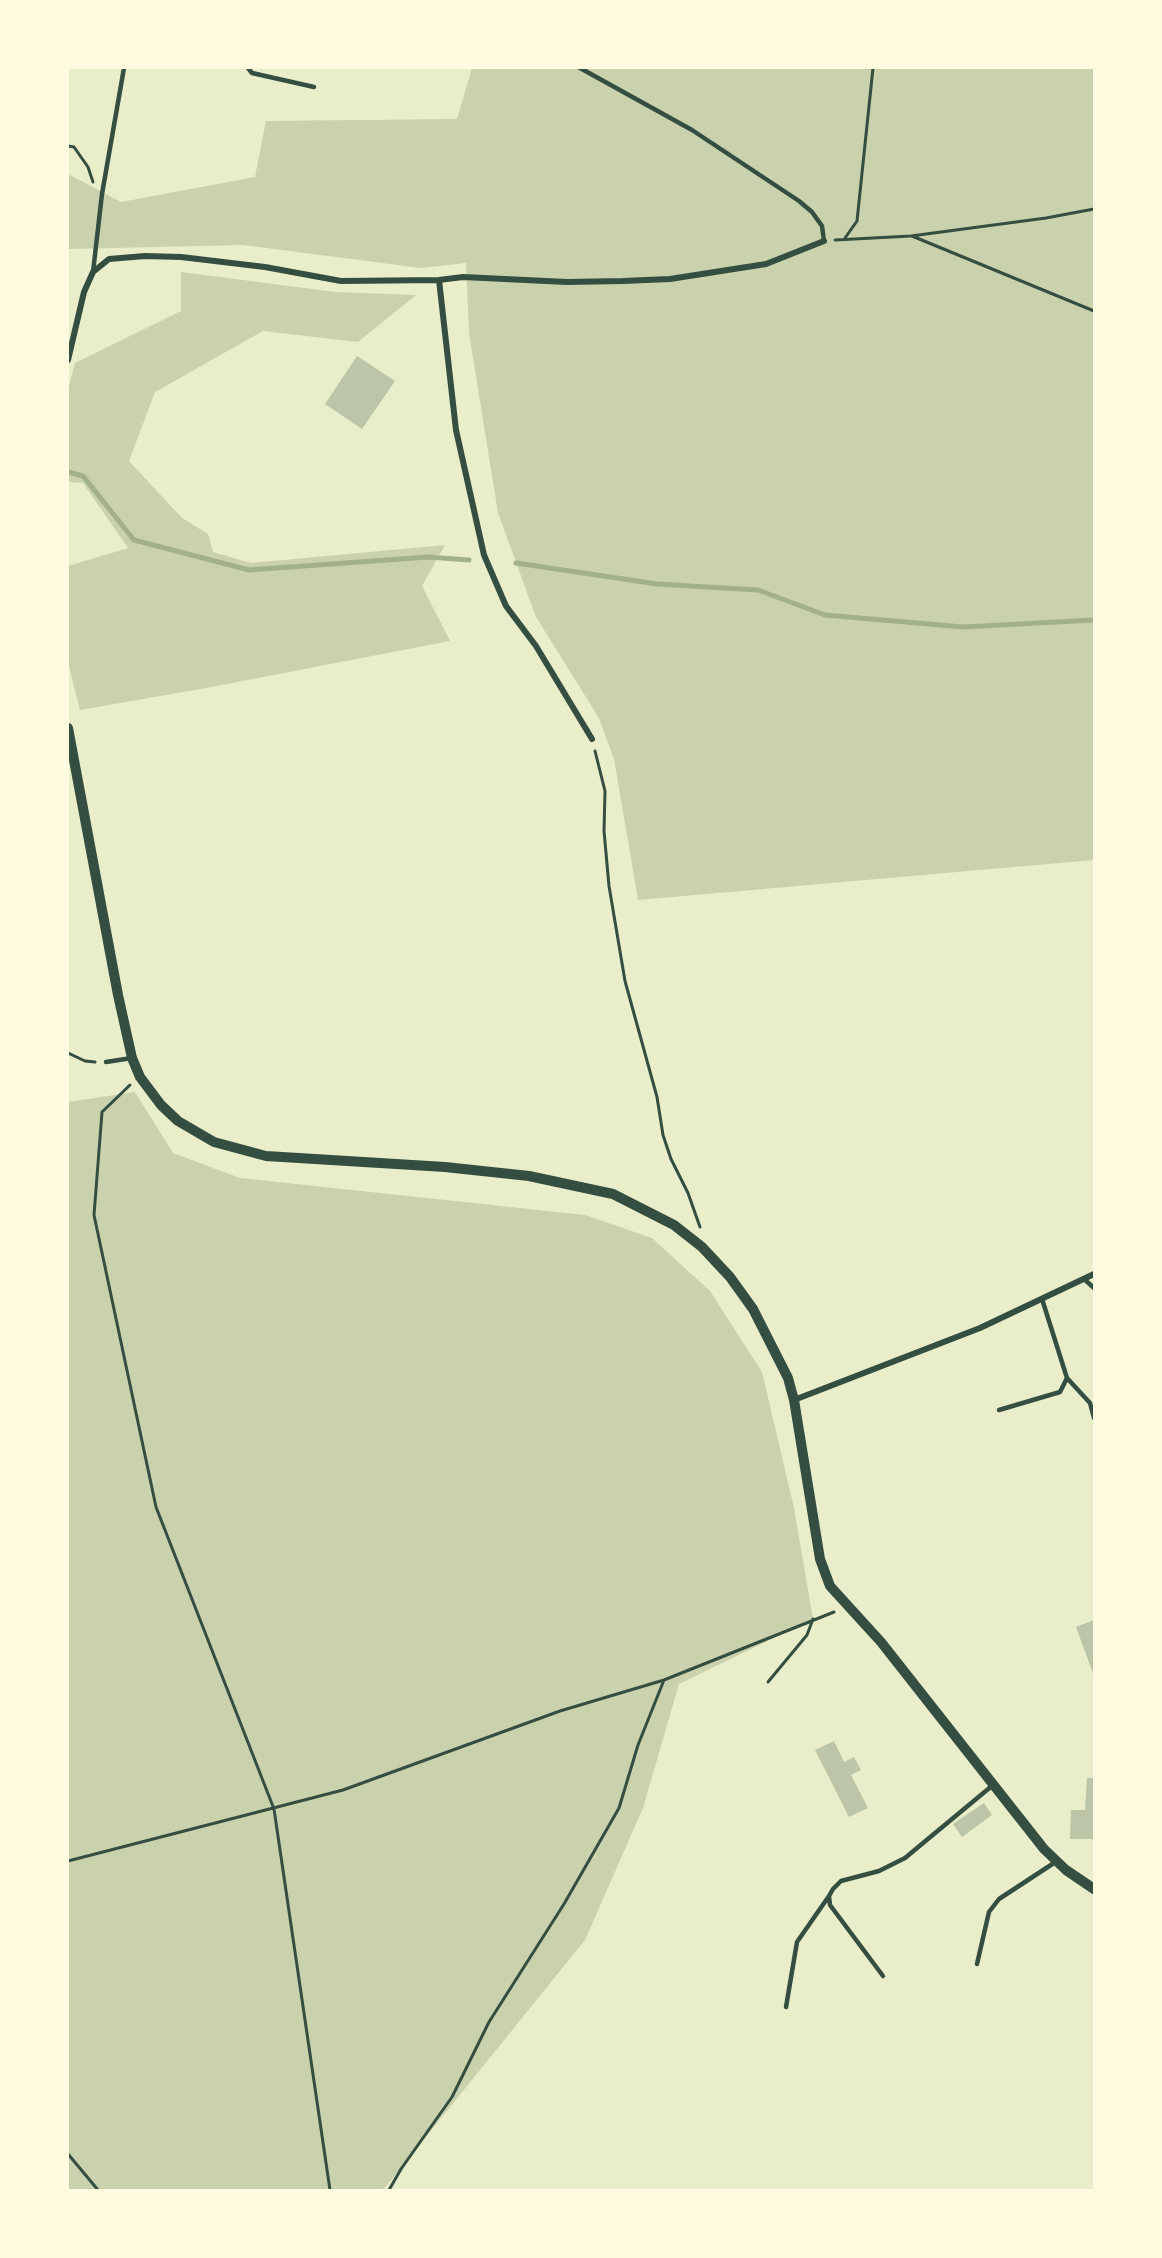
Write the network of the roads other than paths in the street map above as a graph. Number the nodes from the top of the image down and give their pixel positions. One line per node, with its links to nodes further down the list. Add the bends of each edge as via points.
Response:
1 (124, 68): 6 (lane)
2 (248, 68): 4 (lane, via 252,73)
3 (580, 68): 5 (lane, via 692,130 800,201 822,226)
4 (314, 87)
5 (824, 241): 7 (street, via 766,264 670,279)
6 (93, 272): 7 (street, via 109,259 145,256 265,267 341,281); 8 (street, via 84,292)
7 (439, 280): 10 (street, via 456,430 484,555 506,606 536,646)
8 (68, 360)
9 (68, 728): 11 (street)
10 (592, 739)
11 (132, 1058): 12 (lane); 18 (street, via 140,1077 178,1121 214,1142 236,1149 266,1156 529,1176 613,1194 642,1207 702,1247 730,1277 753,1309 788,1378)
12 (106, 1062)
13 (1095, 1274): 14 (street)
14 (1084, 1279): 15 (lane); 16 (street)
15 (1095, 1288)
16 (1042, 1299): 17 (lane); 18 (street, via 981,1328)
17 (1067, 1378): 19 (lane); 20 (lane, via 1060,1392)
18 (794, 1400): 22 (street, via 820,1559 830,1586 881,1642)
19 (1092, 1402): 21 (lane)
20 (999, 1410)
21 (1095, 1418)
22 (993, 1785): 23 (street); 25 (lane, via 905,1858 879,1871 841,1881)
23 (1057, 1861): 24 (street); 26 (lane, via 999,1899 989,1912)
24 (1095, 1889)
25 (829, 1896): 27 (lane, via 830,1905); 28 (lane, via 797,1942)
26 (977, 1964)
27 (883, 1976)
28 (786, 2007)

